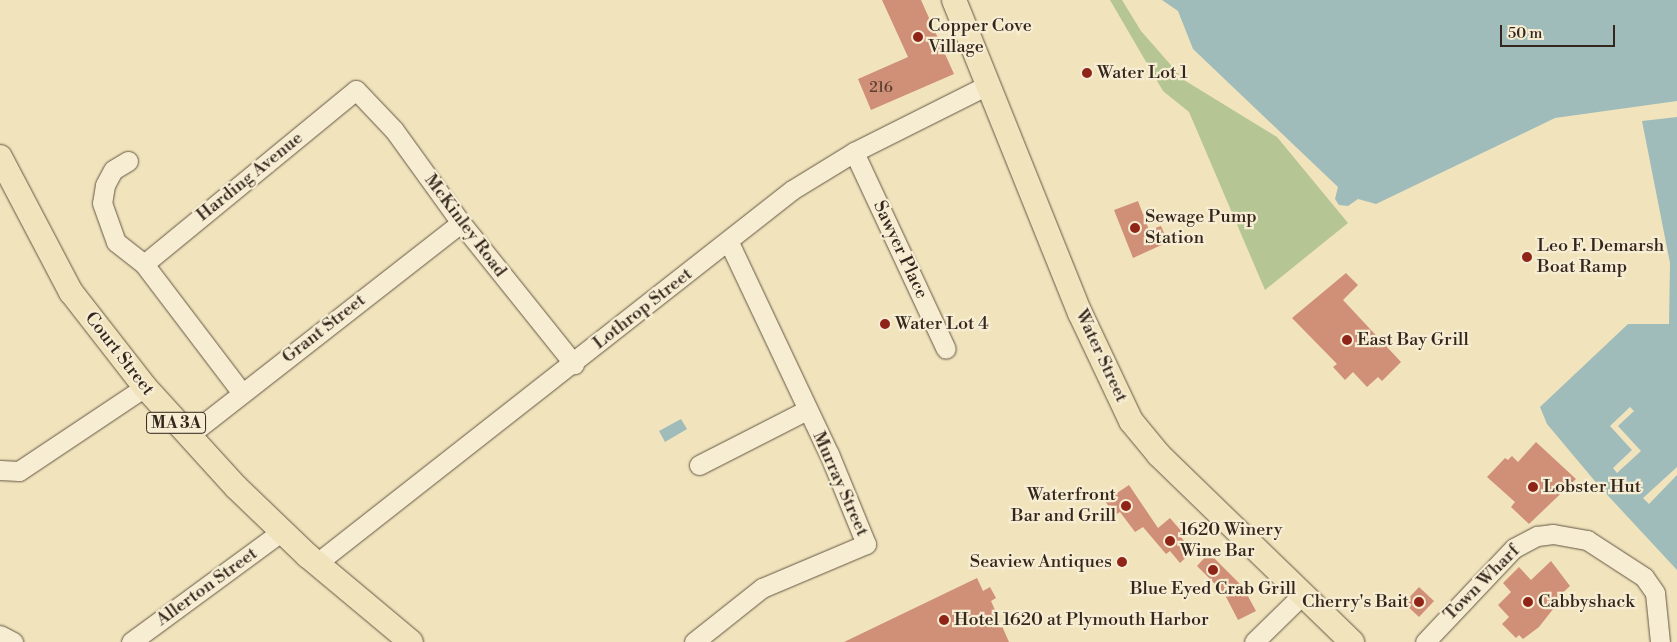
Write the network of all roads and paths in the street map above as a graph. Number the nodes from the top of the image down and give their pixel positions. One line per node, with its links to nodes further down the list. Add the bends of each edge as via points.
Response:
1 (954, 0): 2 (main road, Water Street)
2 (988, 85): 4 (street, Lothrop Street); 20 (main road, Water Street, via 1095,347 1131,421 1159,455)
3 (356, 90): 7 (street, McKinley Road, via 394,130); 9 (street, Harding Avenue)
4 (854, 152): 8 (street, Lothrop Street, via 792,190); 10 (street, Sawyer Place)
5 (0, 156): 12 (main road, Court Street / MA 3A, via 71,292)
6 (128, 161): 9 (street, via 113,170 102,203 116,242)
7 (461, 223): 11 (street, McKinley Road); 13 (street, Grant Street)
8 (729, 242): 11 (street, Lothrop Street); 14 (street, Murray Street)
9 (144, 264): 13 (street)
10 (946, 349)
11 (574, 364): 19 (street, Lothrop Street)
12 (145, 387): 15 (main road, Court Street / MA 3A); 17 (street, via 20,471)
13 (242, 393): 15 (street, Grant Street)
14 (807, 410): 16 (street); 25 (street, Murray Street, via 866,544 762,588)
15 (188, 436): 18 (main road, Court Street / MA 3A)
16 (699, 465)
17 (0, 470)
18 (282, 531): 19 (main road, Court Street / MA 3A); 23 (street, Allerton Street)
19 (317, 563): 24 (main road, Court Street / MA 3A)
20 (1302, 594): 26 (street); 27 (main road, Water Street)
21 (0, 635): 22 (street)
22 (13, 642)
23 (131, 642)
24 (411, 642)
25 (694, 642)
26 (1254, 642)
27 (1352, 642)
28 (1425, 642): 29 (street, Town Wharf, via 1514,548 1537,536 1553,534 1587,540 1644,577 1656,593)
29 (1660, 642)

